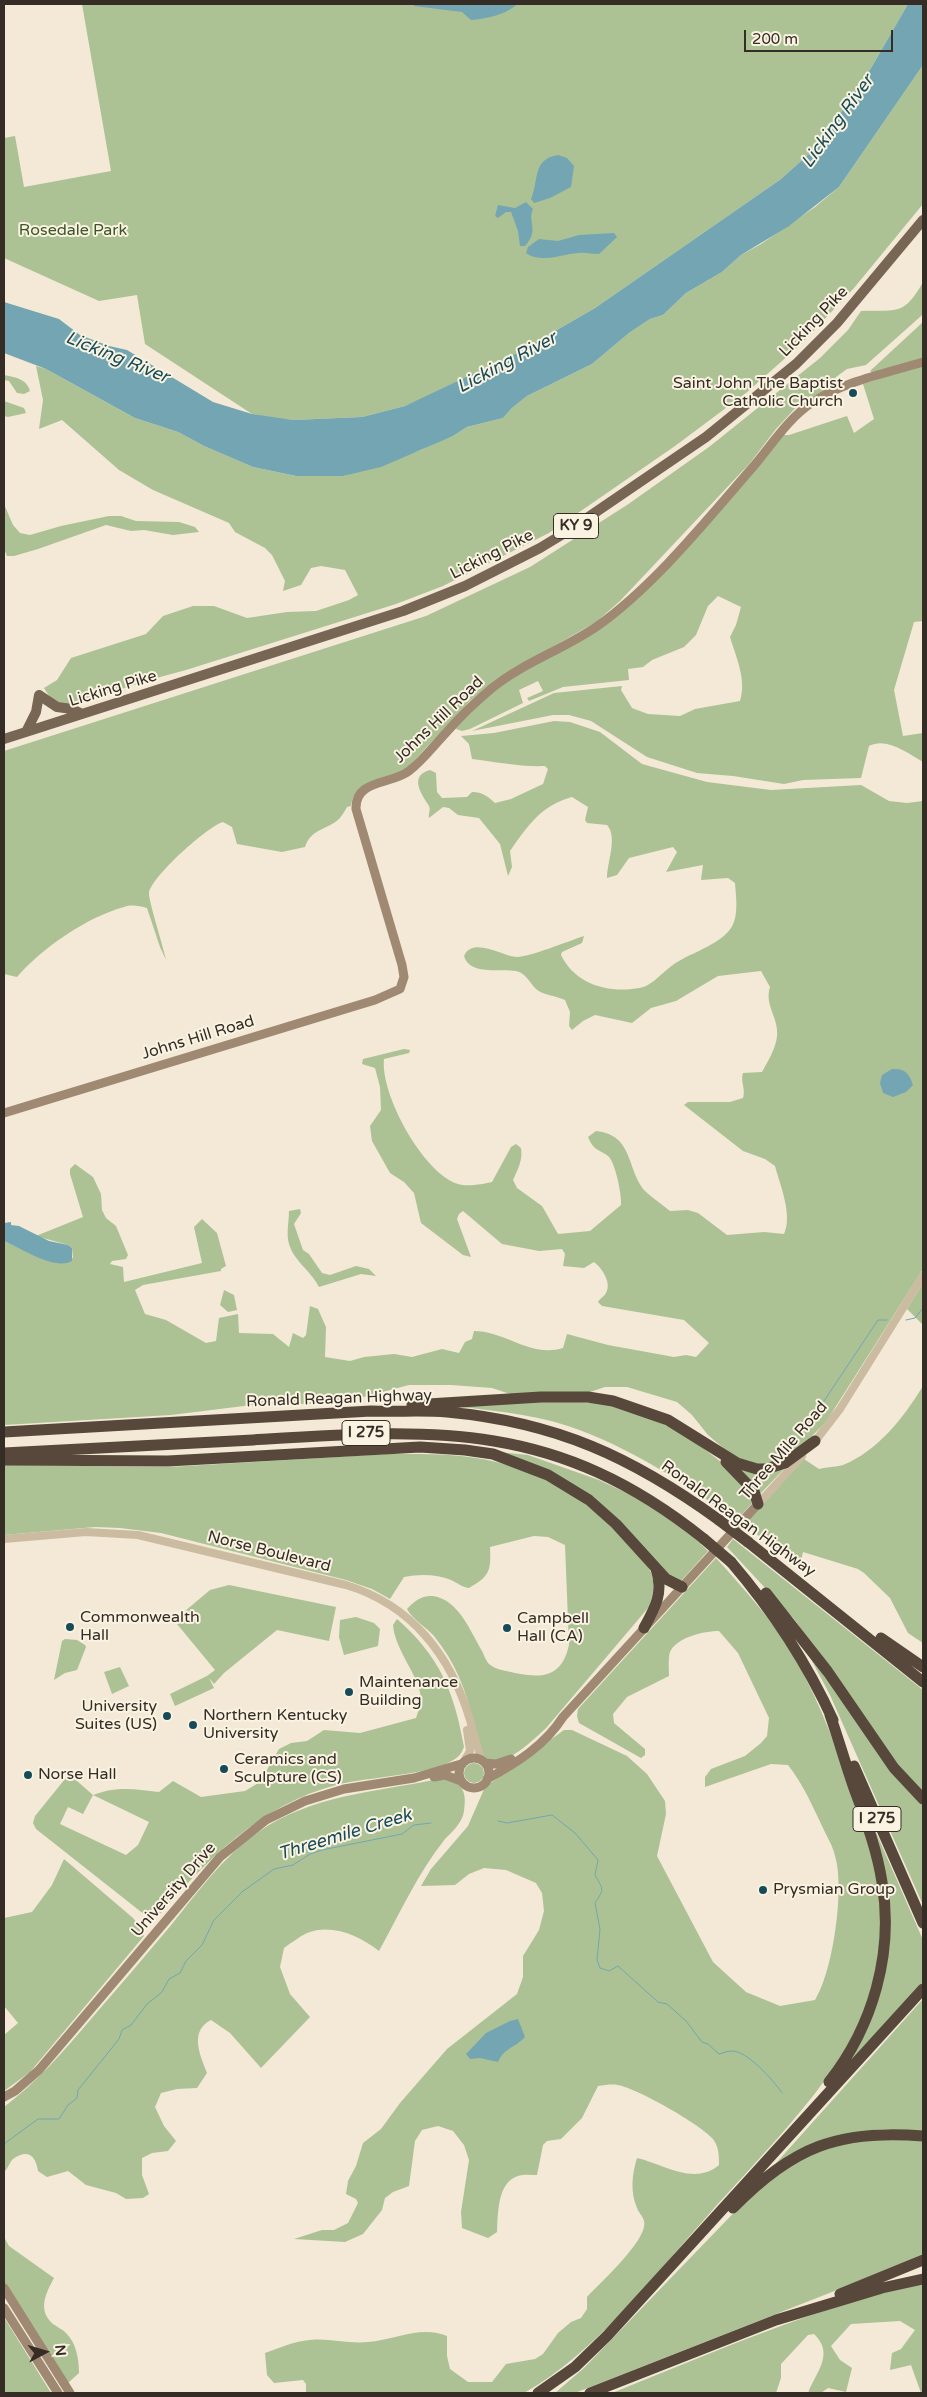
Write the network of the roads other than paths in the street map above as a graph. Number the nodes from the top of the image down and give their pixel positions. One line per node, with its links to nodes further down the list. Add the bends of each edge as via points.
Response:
1 (923, 220): 3 (main road, Licking Pike / KY 9, via 836,323 796,364 706,437 540,548 491,574 411,608)
2 (923, 362): 6 (main road, Johns Hill Road, via 835,390 811,403 634,596 594,628 528,663 493,687 406,773 367,787 359,794 356,809 402,965 404,977 400,989 375,1000)
3 (82, 714): 4 (main road, Licking Pike / KY 9); 4 (main road, via 57,707 39,695 36,712)
4 (26, 732): 5 (main road, Licking Pike / KY 9)
5 (4, 739)
6 (4, 1113)
7 (923, 1276): 10 (street, Three Mile Road, via 840,1409)
8 (371, 1411): 9 (highway, Ronald Reagan Highway / I 275); 11 (highway, via 423,1404 588,1397 641,1409 668,1420); 19 (highway, Ronald Reagan Highway / I 275, bridge, via 470,1414 504,1419 550,1430 631,1463 719,1520)
9 (4, 1432)
10 (815, 1441): 11 (highway, via 785,1463 766,1469 742,1466); 14 (street, Three Mile Road)
11 (708, 1445): 14 (highway, via 749,1484)
12 (4, 1453): 16 (highway, I 275, bridge, via 358,1434 424,1433 475,1437 538,1449 586,1466 636,1490 676,1516)
13 (4, 1460): 17 (highway, via 168,1461 420,1447 478,1452 522,1463 569,1486 605,1513)
14 (758, 1504): 18 (main road, Three Mile Road)
15 (4, 1539): 23 (street, Norse Boulevard, via 86,1532 145,1536 363,1591 390,1604 430,1639 453,1676)
16 (731, 1562): 24 (highway, I 275, via 761,1597 792,1642); 31 (highway, via 754,1580 795,1627 894,1768)
17 (655, 1567): 18 (highway, via 666,1579); 20 (highway, via 660,1584 659,1598)
18 (682, 1587): 20 (main road, Three Mile Road)
19 (834, 1610): 21 (highway); 22 (highway, Ronald Reagan Highway / I 275)
20 (644, 1628): 25 (main road, Three Mile Road)
21 (923, 1667)
22 (923, 1682)
23 (466, 1711): 26 (street, Norse Boulevard); 27 (street, Norse Boulevard, via 470,1747)
24 (830, 1715): 32 (highway, I 275); 36 (highway, via 877,1858 884,1897 884,1944 878,1984 859,2036 836,2074)
25 (563, 1717): 26 (main road, Three Mile Road, via 528,1748 510,1759 496,1764); 29 (main road, Three Mile Road, via 553,1732 531,1752)
26 (484, 1762): 27 (main road, via 473,1758); 29 (main road, via 488,1768)
27 (463, 1763): 28 (main road, University Drive); 30 (main road, via 458,1773)
28 (414, 1778): 30 (main road, University Drive, via 446,1775); 34 (main road, University Drive, via 319,1796 273,1816 246,1834 220,1857 39,2070)
29 (488, 1779): 30 (main road, via 481,1787 472,1788)
30 (461, 1781)
31 (923, 1798)
32 (923, 1922)
33 (923, 1989): 36 (highway)
34 (4, 2097)
35 (923, 2136): 37 (highway, via 880,2133 812,2148 774,2170 728,2214)
36 (789, 2137): 37 (highway)
37 (706, 2230): 45 (highway, via 607,2336 575,2367)
38 (923, 2260): 42 (highway)
39 (923, 2279): 42 (highway, via 888,2286)
40 (4, 2288): 44 (main road)
41 (4, 2308): 43 (main road)
42 (776, 2320): 46 (highway)
43 (58, 2393)
44 (70, 2393)
45 (538, 2393)
46 (590, 2393)

